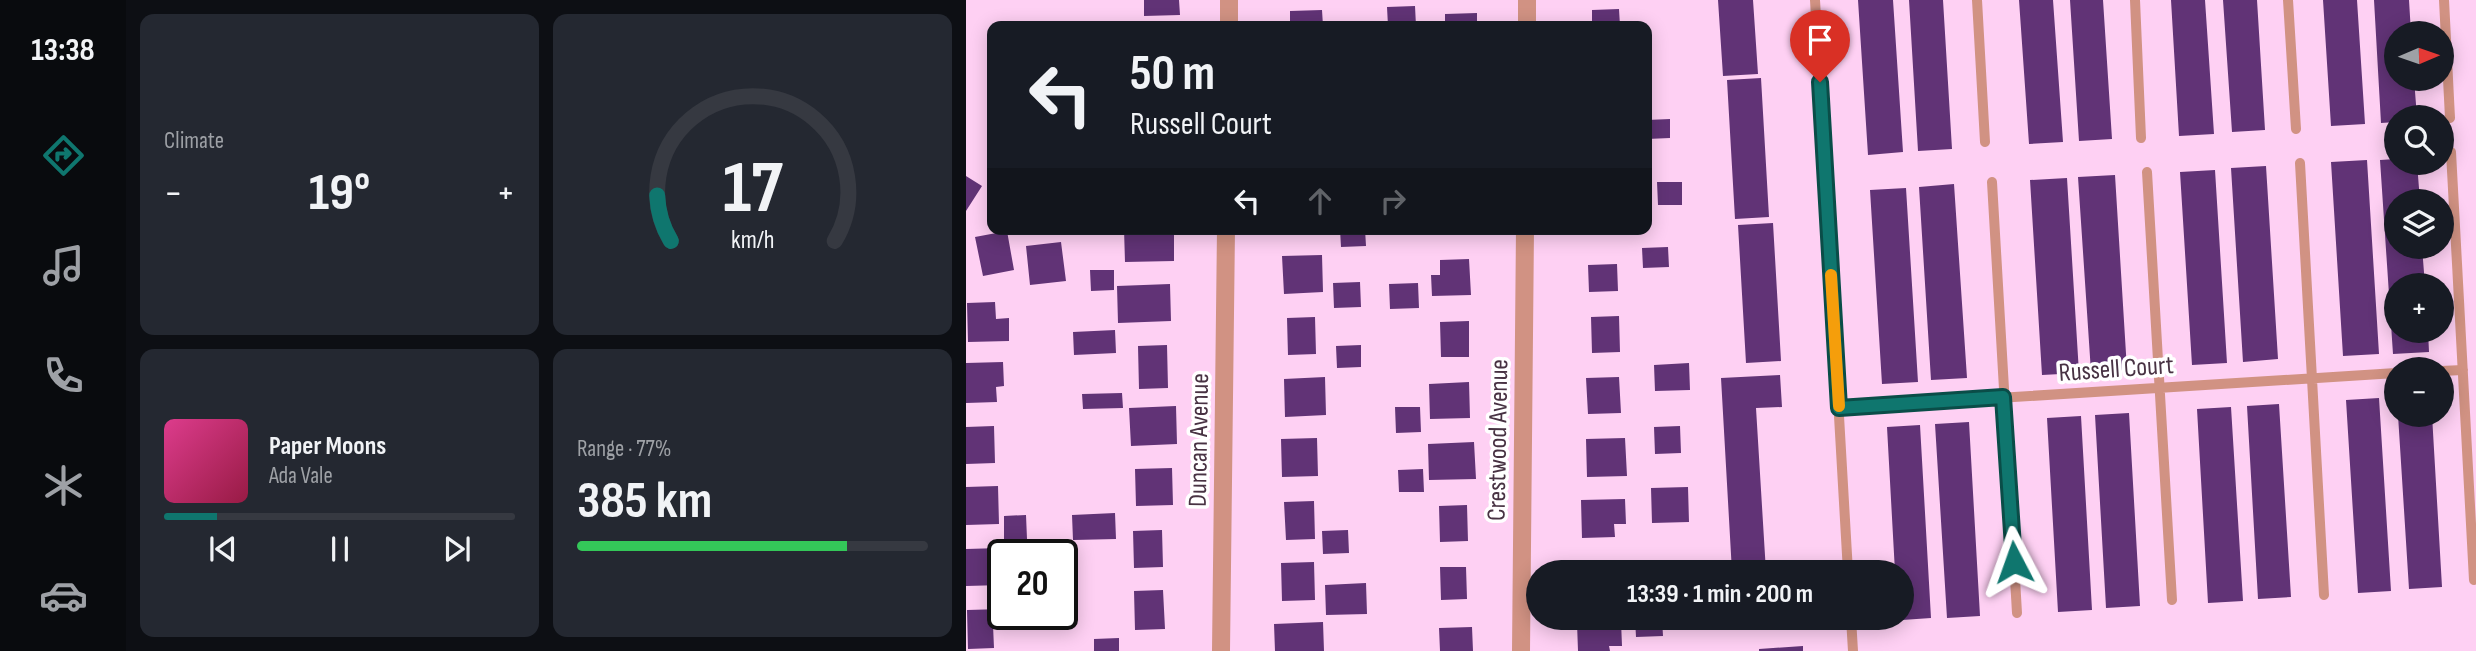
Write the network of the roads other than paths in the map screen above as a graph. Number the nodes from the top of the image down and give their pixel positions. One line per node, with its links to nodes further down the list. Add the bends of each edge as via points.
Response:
1 (1229, 0): 8 (street)
2 (1527, 0): 9 (street)
3 (1815, 0): 26 (lane)
4 (1977, 0): 13 (lane)
5 (2135, 0): 12 (lane)
6 (2288, 0): 11 (lane)
7 (2444, 0): 10 (lane)
8 (1229, 21)
9 (1527, 21)
10 (2448, 105)
11 (2296, 129)
12 (2141, 138)
13 (1984, 142)
14 (2300, 163): 23 (lane)
15 (2147, 173): 24 (lane)
16 (2452, 175): 21 (lane)
17 (1992, 182): 25 (lane)
18 (1226, 235): 33 (street, Duncan Avenue)
19 (1525, 235): 34 (street, Crestwood Avenue)
20 (2454, 370): 21 (lane)
21 (2463, 370): 28 (lane)
22 (2384, 374): 23 (lane, Russell Court)
23 (2313, 379): 24 (lane, Russell Court); 29 (lane)
24 (2161, 387): 25 (lane, Russell Court); 30 (lane)
25 (2003, 397): 26 (lane, Russell Court); 31 (lane)
26 (1839, 408): 27 (lane)
27 (1848, 560)
28 (2474, 580)
29 (2324, 594)
30 (2172, 600)
31 (2017, 613)
32 (1852, 630): 35 (lane)
33 (1221, 651)
34 (1521, 651)
35 (1853, 651)

